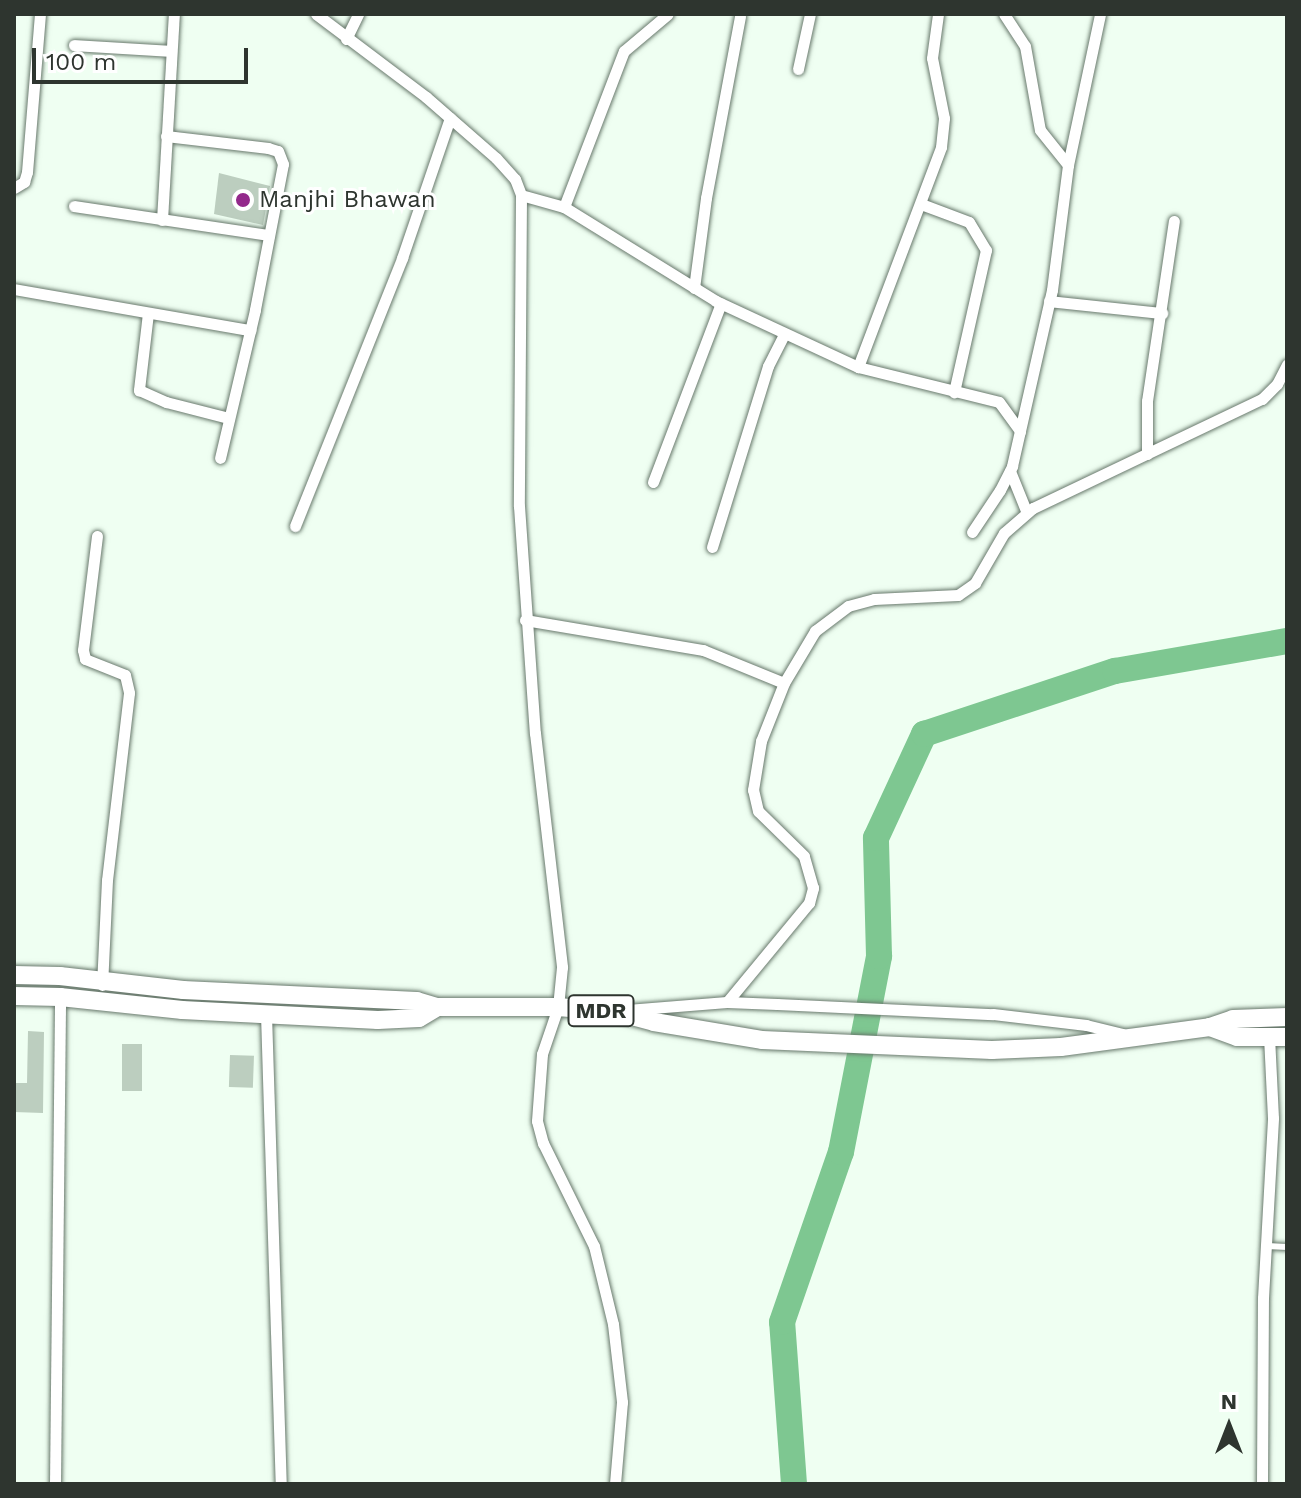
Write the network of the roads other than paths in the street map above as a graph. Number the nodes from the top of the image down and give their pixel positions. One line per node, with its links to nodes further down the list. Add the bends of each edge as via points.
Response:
1 (40, 14): 18 (street, via 29,160)
2 (174, 14): 13 (street)
3 (316, 14): 11 (street)
4 (358, 14): 11 (street)
5 (668, 14): 22 (street, via 624,51)
6 (810, 14): 14 (street)
7 (938, 14): 20 (street, via 932,58 944,118)
8 (1004, 14): 17 (street, via 1025,46 1040,130)
9 (1100, 14): 17 (street)
10 (740, 16): 26 (street)
11 (346, 39): 15 (street)
12 (74, 45): 13 (street)
13 (171, 51): 16 (street)
14 (798, 69)
15 (450, 118): 19 (street, via 496,158); 44 (street, via 402,258)
16 (166, 136): 23 (street); 25 (street, via 278,151 283,164)
17 (1068, 165): 28 (street)
18 (16, 186)
19 (521, 195): 22 (street); 48 (street, via 519,506)
20 (921, 204): 35 (street); 36 (street, via 969,222 986,250)
21 (74, 206): 23 (street)
22 (564, 207): 26 (street)
23 (162, 220): 25 (street)
24 (1174, 221): 31 (street)
25 (269, 235): 32 (street)
26 (694, 288): 29 (street)
27 (14, 289): 30 (street)
28 (1049, 301): 31 (street); 38 (street)
29 (721, 303): 33 (street); 42 (street)
30 (148, 313): 32 (street); 37 (street, via 139,390)
31 (1162, 313): 39 (street, via 1144,424)
32 (250, 330): 37 (street)
33 (784, 335): 35 (street); 47 (street, via 768,366)
34 (1287, 364): 39 (street, via 1262,399)
35 (858, 367): 36 (street)
36 (954, 392): 38 (street, via 999,402)
37 (229, 418): 40 (street)
38 (1020, 431): 41 (street)
39 (1147, 454): 43 (street)
40 (220, 458)
41 (1010, 471): 43 (street); 45 (street)
42 (653, 482)
43 (1027, 513): 49 (street, via 1004,533 975,583 958,595 874,599 848,606 815,631)
44 (295, 526)
45 (972, 532)
46 (97, 536): 52 (street, via 83,650 85,659 125,675 129,693 107,880)
47 (712, 547)
48 (525, 620): 49 (street, via 703,650); 58 (street, via 562,967)
49 (784, 683): 56 (street, via 761,741 753,790 758,811 804,856 813,888 809,903)
50 (14, 975): 51 (main road, MDR)
51 (60, 976): 52 (main road, MDR); 54 (street)
52 (102, 982): 55 (street); 57 (main road, MDR, via 417,1001)
53 (14, 996): 54 (main road, MDR)
54 (60, 997): 55 (main road, MDR); 67 (street)
55 (102, 1002): 60 (main road, MDR)
56 (727, 1002): 59 (street); 64 (street, via 993,1014 1086,1025)
57 (437, 1007): 58 (main road, MDR); 60 (main road, MDR, via 419,1018 378,1020)
58 (558, 1007): 59 (main road, MDR); 69 (street, via 542,1054 537,1121 594,1246 613,1324 622,1402)
59 (617, 1012): 64 (main road, MDR, via 762,1040 992,1050)
60 (266, 1014): 68 (street)
61 (1287, 1017): 62 (main road, MDR, via 1233,1019)
62 (1210, 1027): 63 (main road, MDR, via 1237,1037); 64 (main road, MDR)
63 (1278, 1036): 65 (street)
64 (1135, 1037)
65 (1266, 1246): 66 (lane); 70 (street)
66 (1287, 1247)
67 (55, 1484)
68 (281, 1484)
69 (615, 1484)
70 (1262, 1484)

